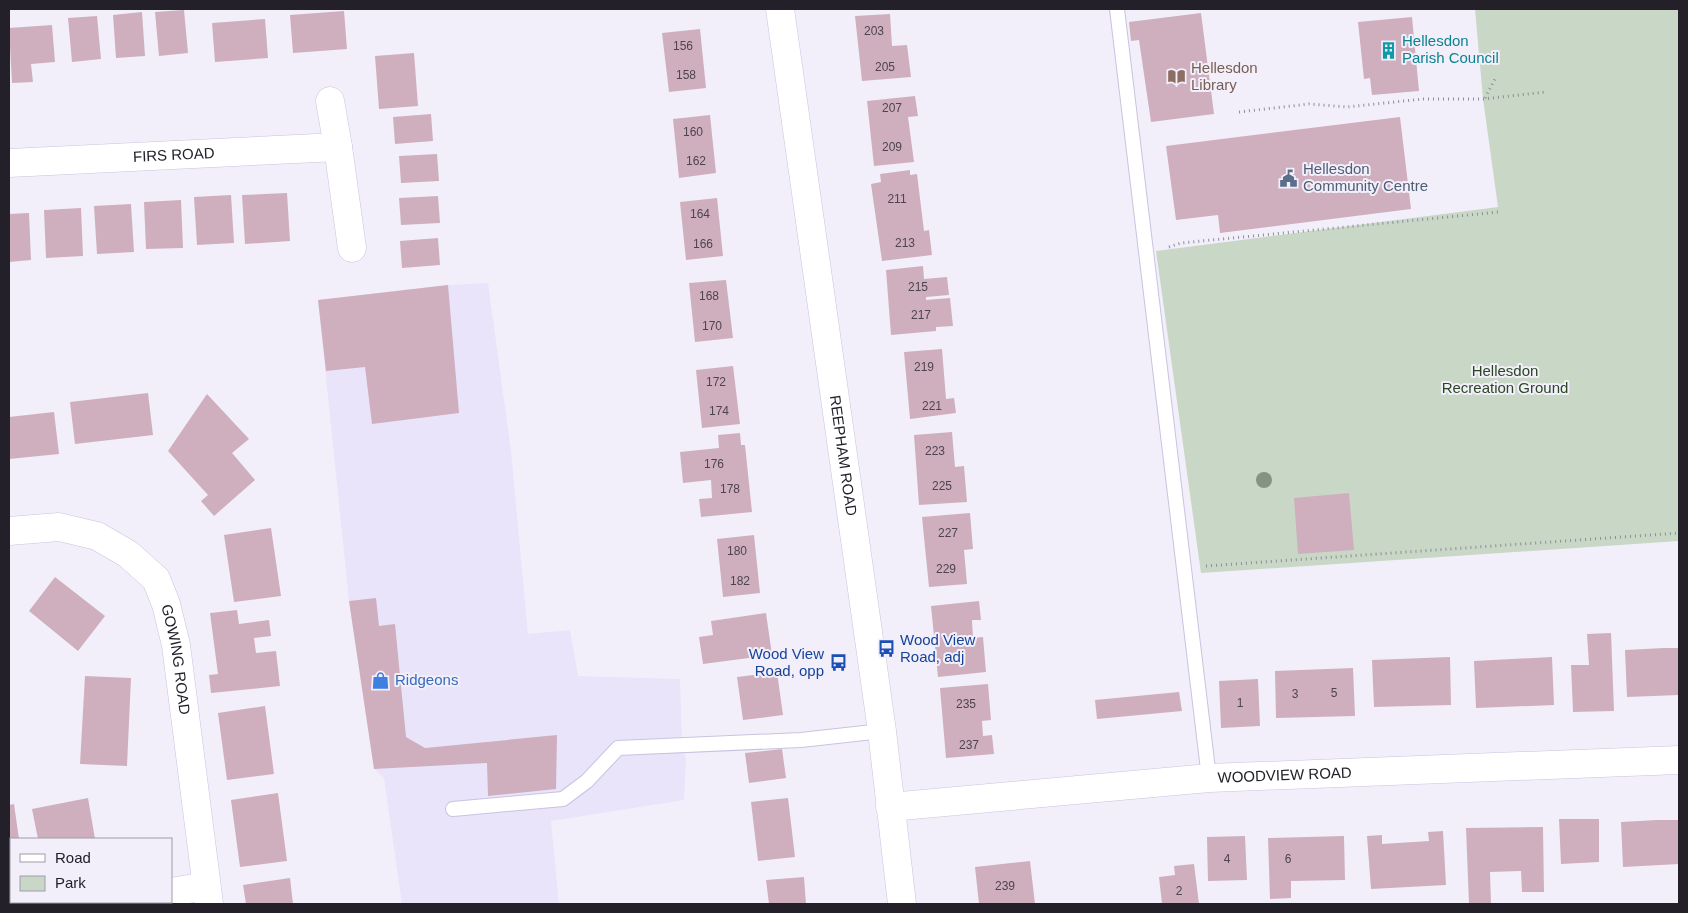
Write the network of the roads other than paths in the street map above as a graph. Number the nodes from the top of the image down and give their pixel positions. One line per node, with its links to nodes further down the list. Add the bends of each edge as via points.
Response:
1 (780, 9): 8 (street, REEPHAM ROAD)
2 (1118, 9): 10 (lane)
3 (330, 102): 4 (street)
4 (338, 147): 5 (street, FIRS ROAD); 6 (street)
5 (9, 163)
6 (352, 248)
7 (9, 531): 14 (street, GOWING ROAD, via 59,527 97,536 128,554 156,579 176,645)
8 (882, 731): 11 (street, REEPHAM ROAD); 12 (lane, via 801,740 618,748 587,781 563,799)
9 (1679, 760): 10 (street, WOODVIEW ROAD)
10 (1209, 778): 11 (street, WOODVIEW ROAD)
11 (890, 807): 15 (street, REEPHAM ROAD)
12 (453, 809)
13 (172, 892): 14 (street)
14 (208, 895)
15 (902, 904)

